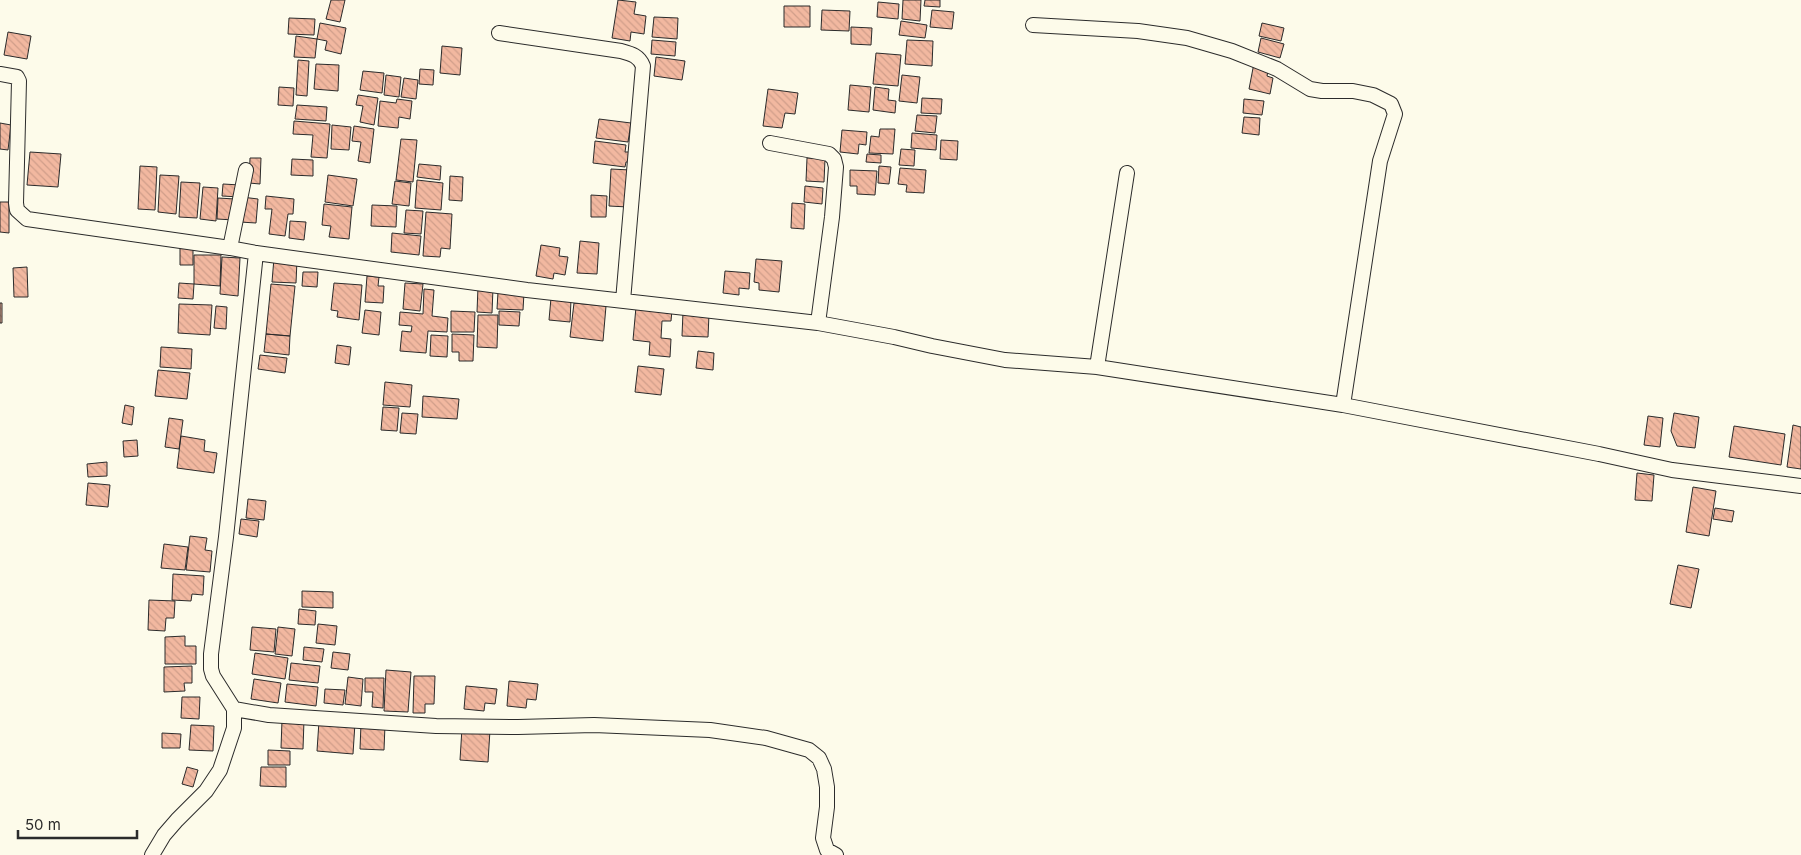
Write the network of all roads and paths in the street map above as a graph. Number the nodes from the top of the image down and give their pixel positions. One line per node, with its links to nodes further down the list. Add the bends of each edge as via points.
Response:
1 (1033, 25): 12 (street, via 1138,31 1187,38 1232,50 1277,69 1310,89 1353,91 1373,95 1391,104 1395,114 1380,161)
2 (499, 33): 9 (street, via 621,51 641,60)
3 (0, 74): 7 (street, via 17,77 19,81 16,203 17,210 26,219)
4 (770, 143): 10 (street, via 829,154 834,159 832,217)
5 (246, 170): 7 (street)
6 (1127, 173): 11 (street)
7 (230, 248): 8 (street)
8 (256, 253): 9 (street); 14 (street, via 211,654 212,676)
9 (623, 301): 10 (street)
10 (818, 323): 11 (street, via 1005,360)
11 (1097, 367): 12 (street)
12 (1343, 405): 13 (street, via 1672,470)
13 (1801, 486)
14 (234, 709): 15 (street, via 234,728 220,770); 16 (street, via 269,716 436,726 518,728 594,725 710,730 782,742 809,750 821,763 827,796 823,838 827,850)
15 (152, 855)
16 (836, 855)

